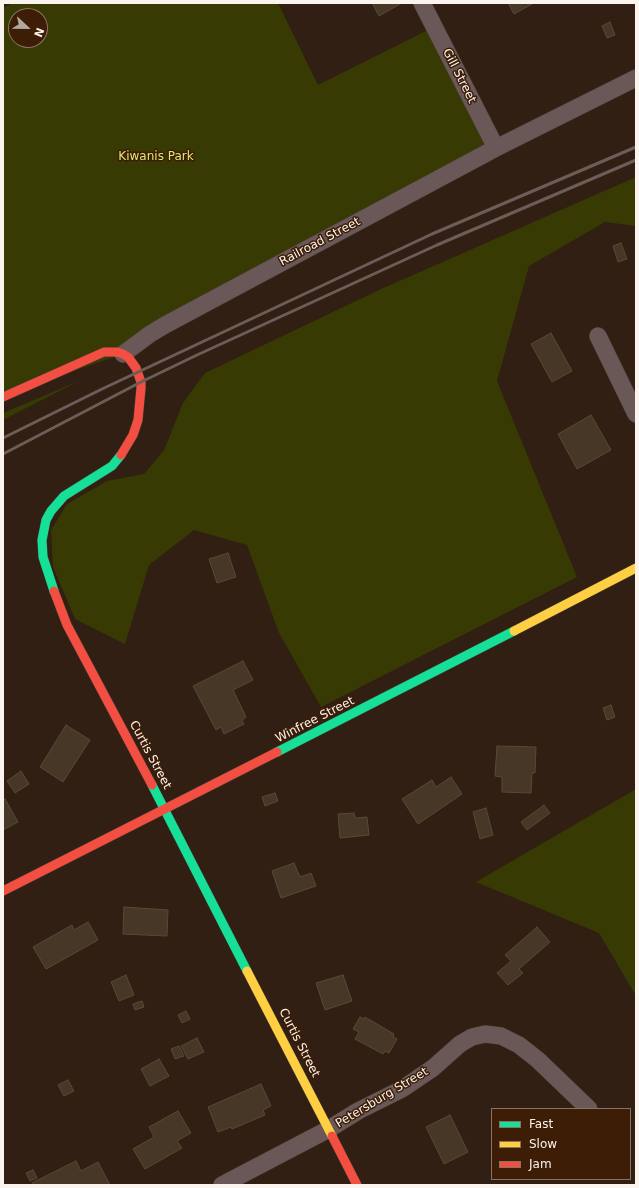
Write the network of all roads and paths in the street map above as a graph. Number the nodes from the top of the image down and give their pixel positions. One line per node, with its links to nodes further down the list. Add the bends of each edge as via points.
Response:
1 (422, 3): 3 (street, Gill Street)
2 (636, 78): 3 (street, Railroad Street)
3 (496, 148): 5 (street, Railroad Street, via 165,325)
4 (598, 336): 7 (street)
5 (123, 354): 6 (street, via 110,351 98,354); 9 (street, Curtis Street, via 136,368 141,382 133,435 112,466 58,502 46,520 42,548 47,571 67,625)
6 (3, 397)
7 (636, 414)
8 (636, 568): 9 (street, Winfree Street)
9 (165, 810): 10 (street, Winfree Street); 12 (street, Curtis Street)
10 (3, 891)
11 (588, 1108): 12 (street, Petersburg Street, via 519,1045 501,1036 485,1034 472,1037 460,1044 433,1068 402,1089)
12 (329, 1129): 13 (street, Petersburg Street); 14 (street, Curtis Street)
13 (222, 1185)
14 (358, 1185)

